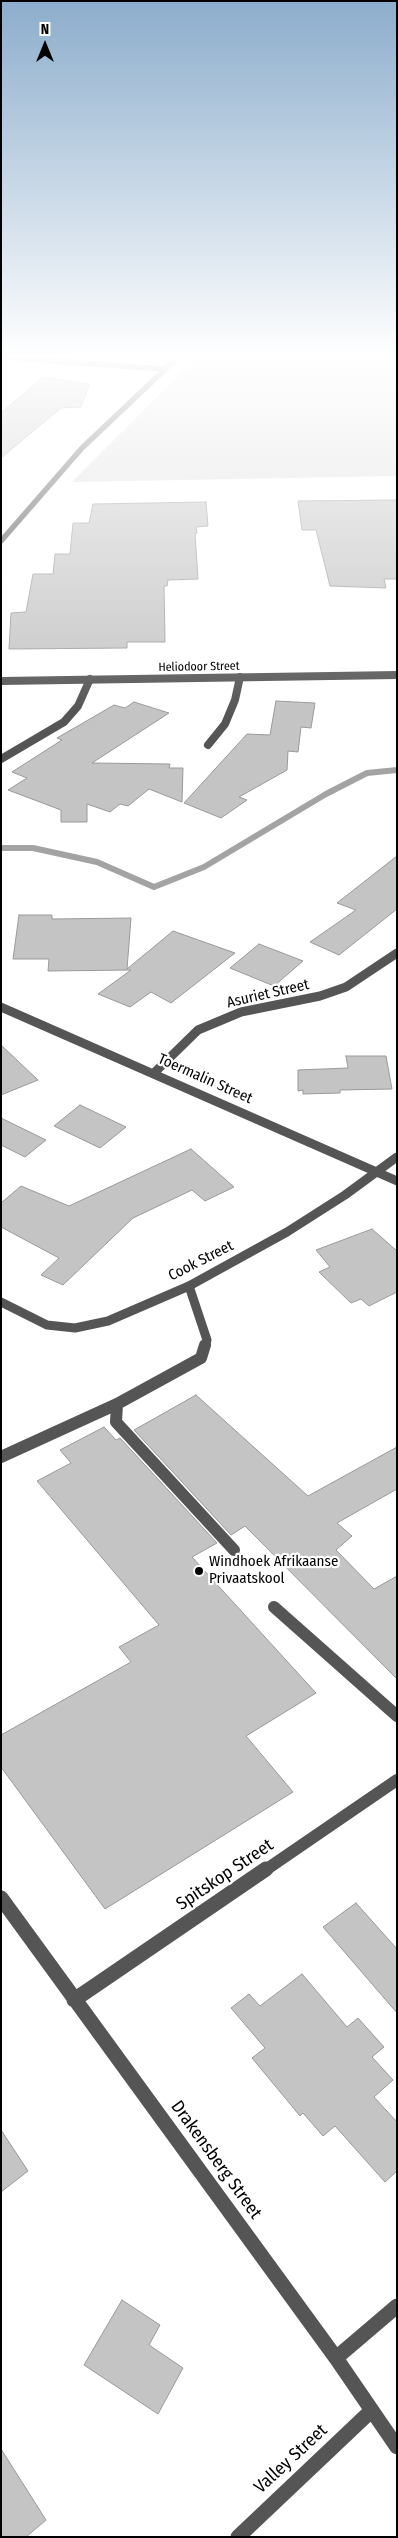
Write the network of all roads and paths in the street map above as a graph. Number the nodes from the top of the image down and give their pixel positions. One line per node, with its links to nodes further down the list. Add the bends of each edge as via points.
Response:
1 (57, 476): 2 (street)
2 (1, 541)
3 (397, 675): 4 (street, Heliodoor Street)
4 (240, 677): 5 (street, Heliodoor Street); 7 (street, via 226,724)
5 (90, 679): 6 (street, Heliodoor Street); 8 (street, via 78,706 64,722)
6 (1, 680)
7 (208, 744)
8 (1, 759)
9 (397, 954): 11 (street, Asuriet Street, via 346,987 320,996 240,1012 198,1030)
10 (1, 1007): 11 (street, Toermalin Street)
11 (154, 1073): 13 (street, Toermalin Street)
12 (397, 1157): 13 (street, Cook Street)
13 (378, 1172): 14 (street, Toermalin Street); 15 (street, Cook Street, via 287,1232)
14 (397, 1181)
15 (188, 1286): 16 (street, Cook Street, via 108,1321 74,1328 47,1324); 17 (street, via 207,1340 201,1358)
16 (1, 1302)
17 (117, 1404): 18 (street); 19 (street, via 116,1422)
18 (1, 1457)
19 (234, 1550)
20 (274, 1607): 21 (street)
21 (397, 1716)
22 (397, 1780): 24 (street, Spitskop Street)
23 (1, 1898): 24 (street, Drakensberg Street)
24 (74, 2000): 26 (street, Drakensberg Street)
25 (397, 2306): 26 (street)
26 (336, 2358): 27 (street, Drakensberg Street)
27 (371, 2411): 28 (street, Drakensberg Street); 29 (street, Valley Street)
28 (397, 2447)
29 (238, 2537)

